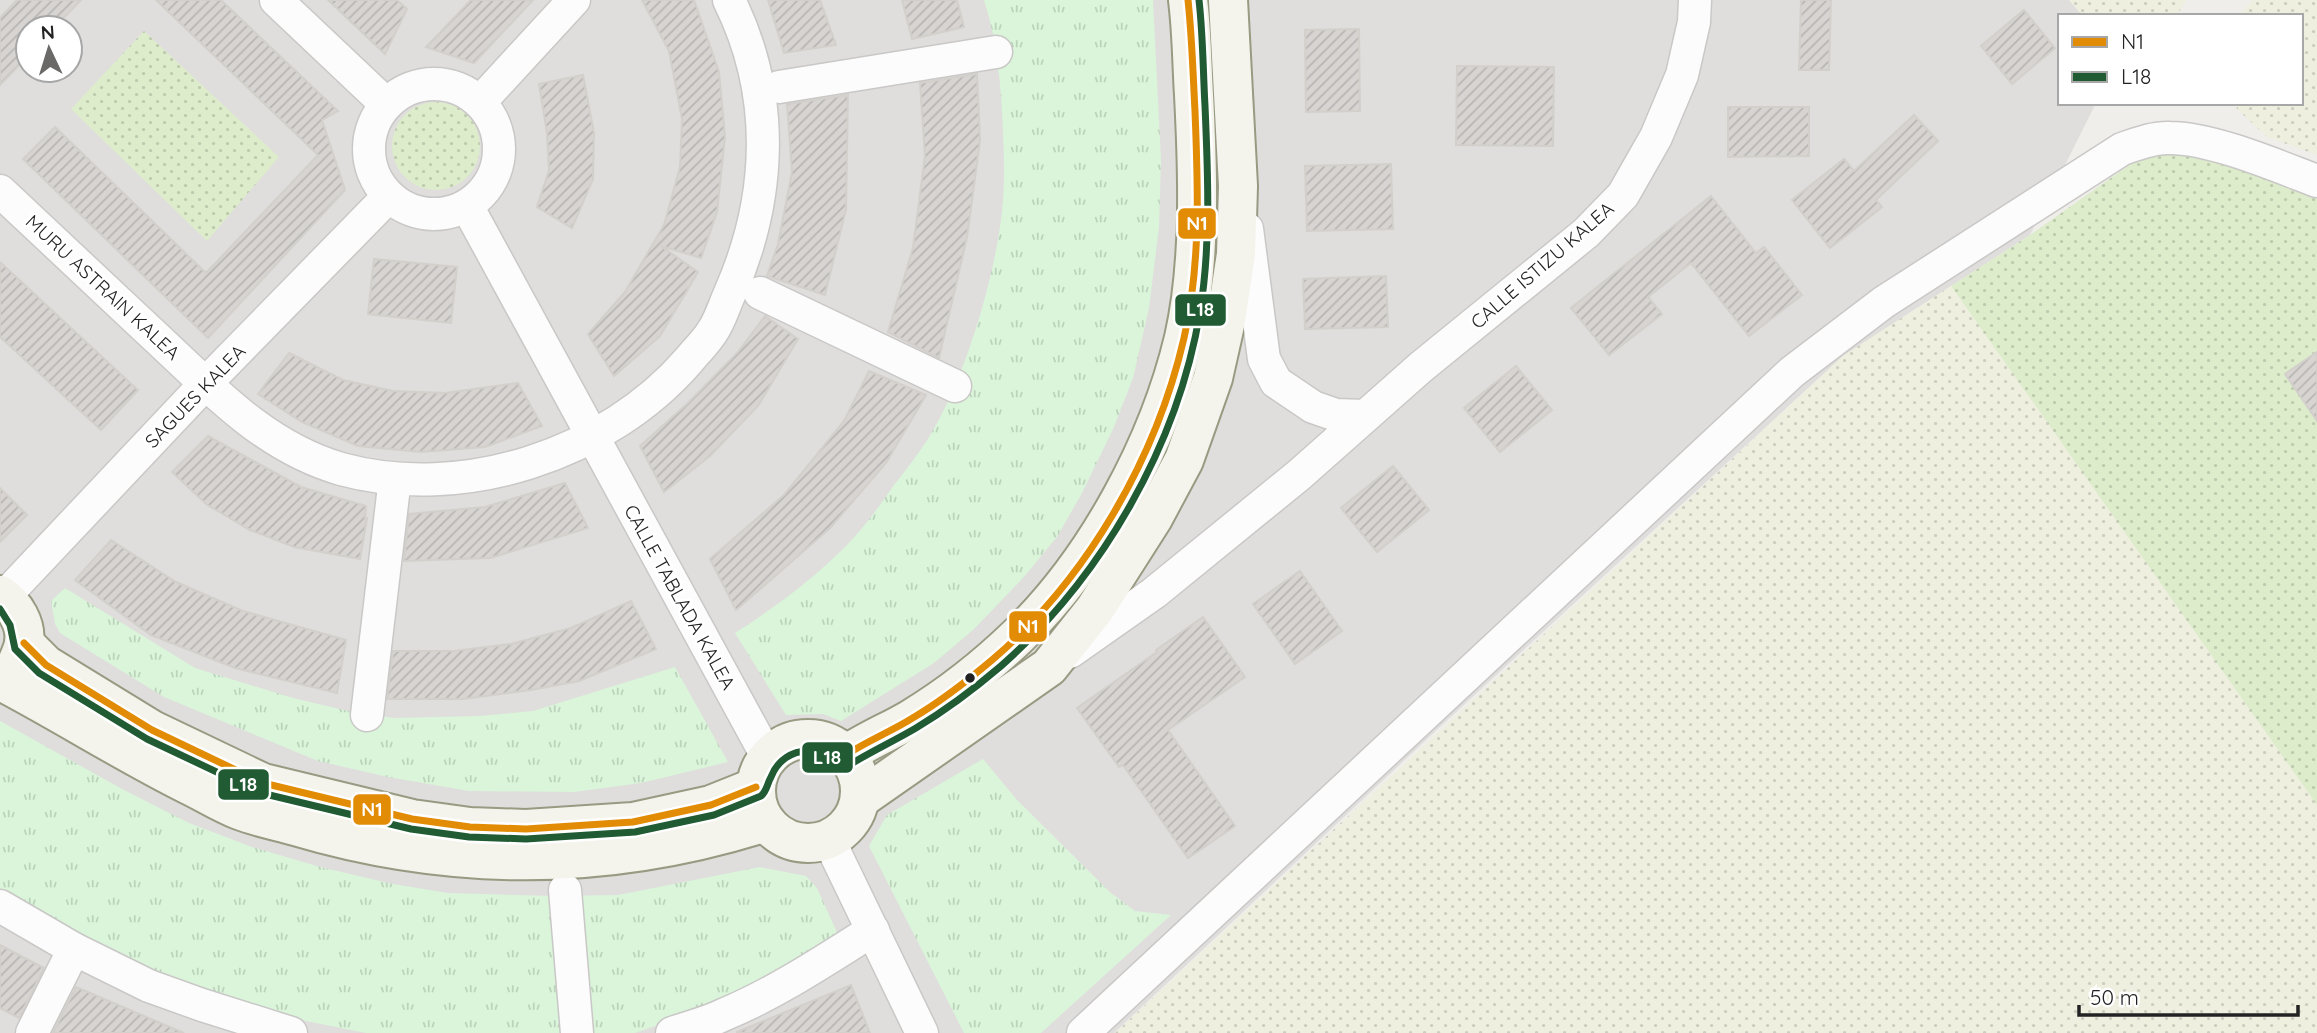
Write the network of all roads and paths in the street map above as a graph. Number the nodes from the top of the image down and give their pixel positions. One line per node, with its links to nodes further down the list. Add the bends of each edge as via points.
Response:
1 (276, 0): 10 (street)
2 (574, 0): 9 (street)
3 (729, 0): 20 (street, via 758,80 764,147 759,199 748,244 713,332 667,383 630,414)
4 (1188, 0): 27 (street, via 1197,174 1193,274 1184,337 1162,410 1134,475 1064,584 1019,635 954,690)
5 (1228, 0): 12 (street)
6 (1695, 0): 19 (street, CALLE ISTIZU KALEA, via 1682,75 1656,137 1623,195 1586,233)
7 (996, 52): 8 (street)
8 (779, 87)
9 (480, 102): 10 (street, via 454,86 429,83 404,91); 15 (street, via 499,141 494,176)
10 (386, 104): 14 (street, via 372,126 368,147 373,174)
11 (2317, 181): 40 (street, via 2197,140 2154,139 2122,149 1884,302 1792,372)
12 (1237, 186): 19 (street, via 1251,251 1264,359 1276,383 1313,407 1336,415); 24 (street, via 1236,254 1226,320 1213,378 1184,460 1094,610)
13 (0, 191): 17 (street, MURU ASTRAIN KALEA)
14 (388, 197): 15 (street, via 424,214); 17 (street, SAGUES KALEA)
15 (467, 206): 20 (street, CALLE TABLADA KALEA)
16 (760, 293): 18 (street)
17 (205, 383): 20 (street, via 244,419 291,450 368,474 431,481 471,476 547,456); 22 (street, SAGUES KALEA)
18 (955, 386)
19 (1364, 416): 24 (street, CALLE ISTIZU KALEA, via 1154,593)
20 (591, 437): 28 (street, CALLE TABLADA KALEA)
21 (393, 495): 26 (street)
22 (2, 596): 23 (street, via 16,610)
23 (24, 643): 25 (street, via 16,666); 28 (street, via 46,665 152,730 263,783 412,819 526,829 633,822)
24 (1049, 667): 29 (street)
25 (1, 681): 28 (street, via 140,761 238,810 394,851 466,859 563,861 620,856 681,845)
26 (367, 715)
27 (846, 755): 28 (street, via 815,739 798,740 782,747); 29 (street, via 860,783)
28 (763, 789): 30 (street, via 779,835 813,844)
29 (860, 799): 30 (street, via 855,815)
30 (831, 839): 33 (street)
31 (565, 890): 37 (street)
32 (0, 906): 34 (street)
33 (873, 930): 38 (street, via 766,995); 39 (street)
34 (74, 949): 35 (street); 36 (street, via 149,986)
35 (32, 1033)
36 (289, 1033)
37 (577, 1033)
38 (672, 1033)
39 (922, 1033)
40 (1083, 1033)

